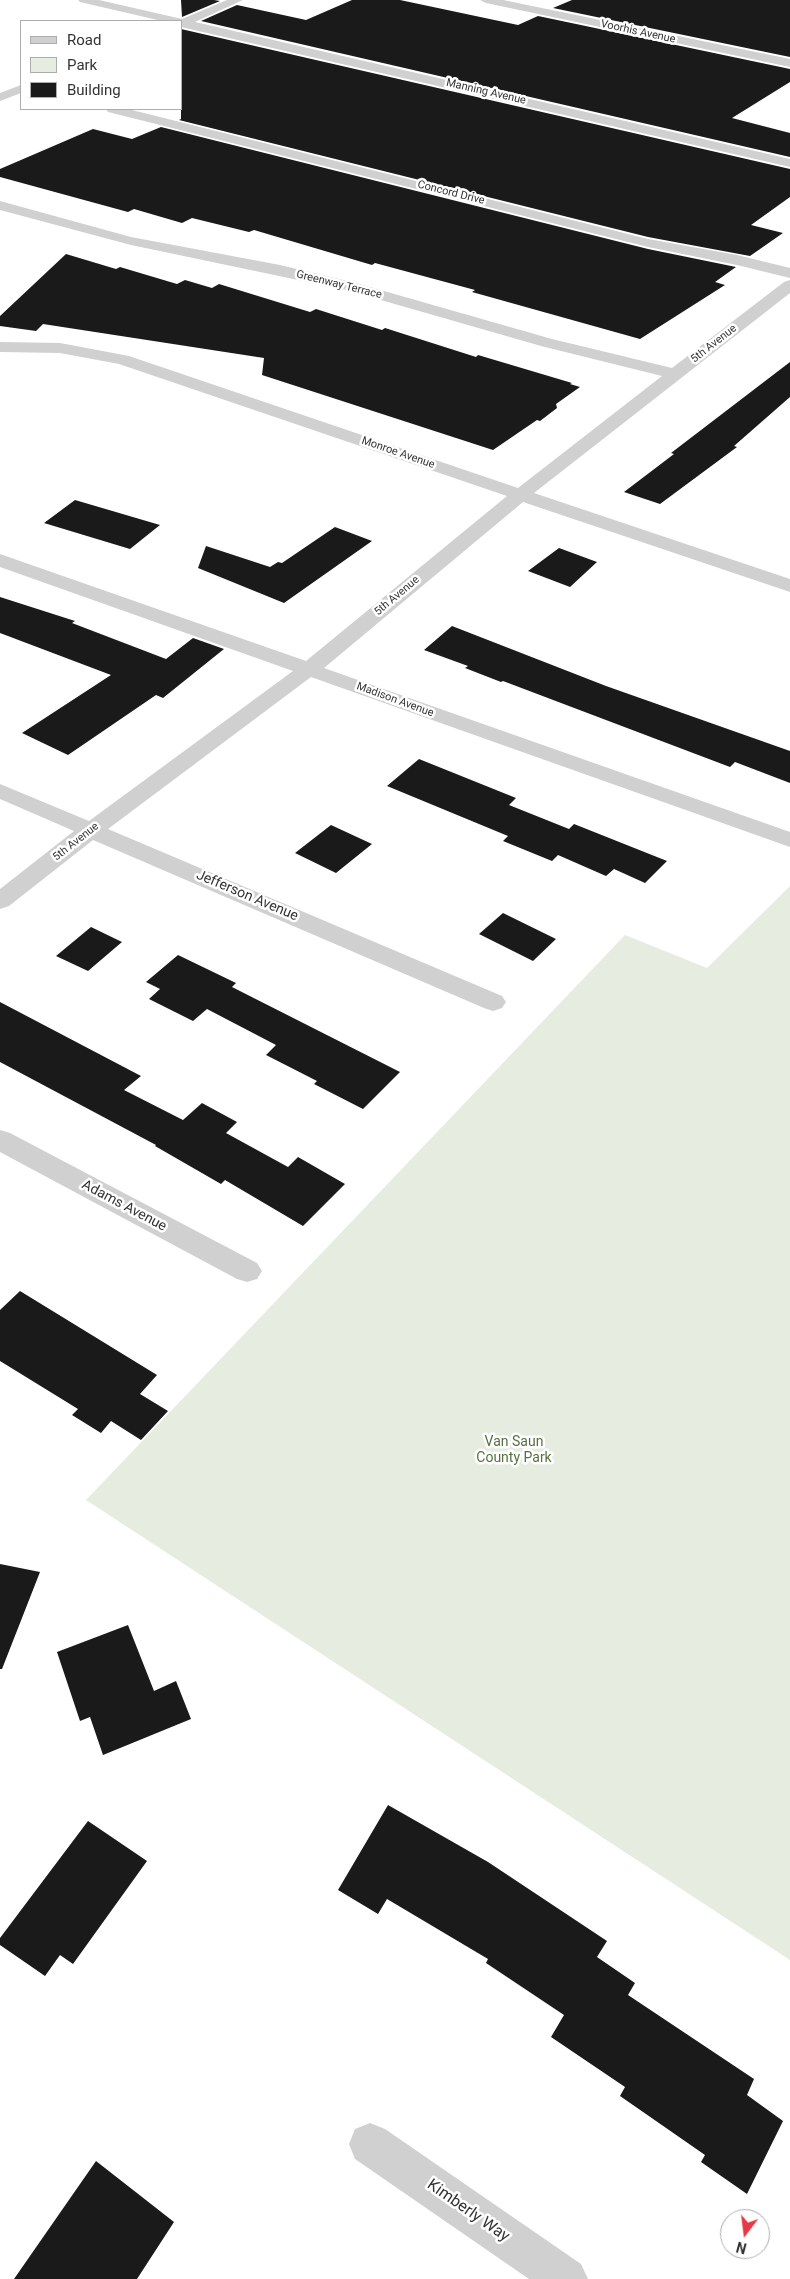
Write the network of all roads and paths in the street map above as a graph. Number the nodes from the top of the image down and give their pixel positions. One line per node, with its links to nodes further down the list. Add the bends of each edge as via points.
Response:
1 (84, 0): 4 (street, Manning Avenue)
2 (237, 0): 5 (street)
3 (486, 0): 7 (street, Voorhis Avenue)
4 (171, 20)
5 (182, 21)
6 (182, 22): 13 (street, Manning Avenue)
7 (790, 63)
8 (7, 80): 9 (street)
9 (20, 83)
10 (20, 88): 11 (street)
11 (0, 97)
12 (117, 110): 15 (street, Concord Drive, via 648,243)
13 (790, 163)
14 (0, 205): 18 (street, Greenway Terrace, via 131,241 350,286 548,343)
15 (790, 273)
16 (790, 285): 18 (street, 5th Avenue)
17 (0, 347): 19 (street, Monroe Avenue, via 60,348 123,360)
18 (675, 374): 19 (street, 5th Avenue)
19 (520, 495): 21 (street, Monroe Avenue); 22 (street, 5th Avenue)
20 (0, 560): 22 (street, Madison Avenue)
21 (790, 586)
22 (309, 669): 24 (street, 5th Avenue); 25 (street, Madison Avenue)
23 (0, 791): 24 (street, Jefferson Avenue)
24 (91, 830): 26 (street, 5th Avenue); 27 (street, Jefferson Avenue)
25 (790, 840)
26 (0, 901)
27 (493, 1002)
28 (0, 1140): 29 (street, Adams Avenue)
29 (248, 1271)
30 (370, 2144): 31 (street, Kimberly Way)
31 (566, 2279)

